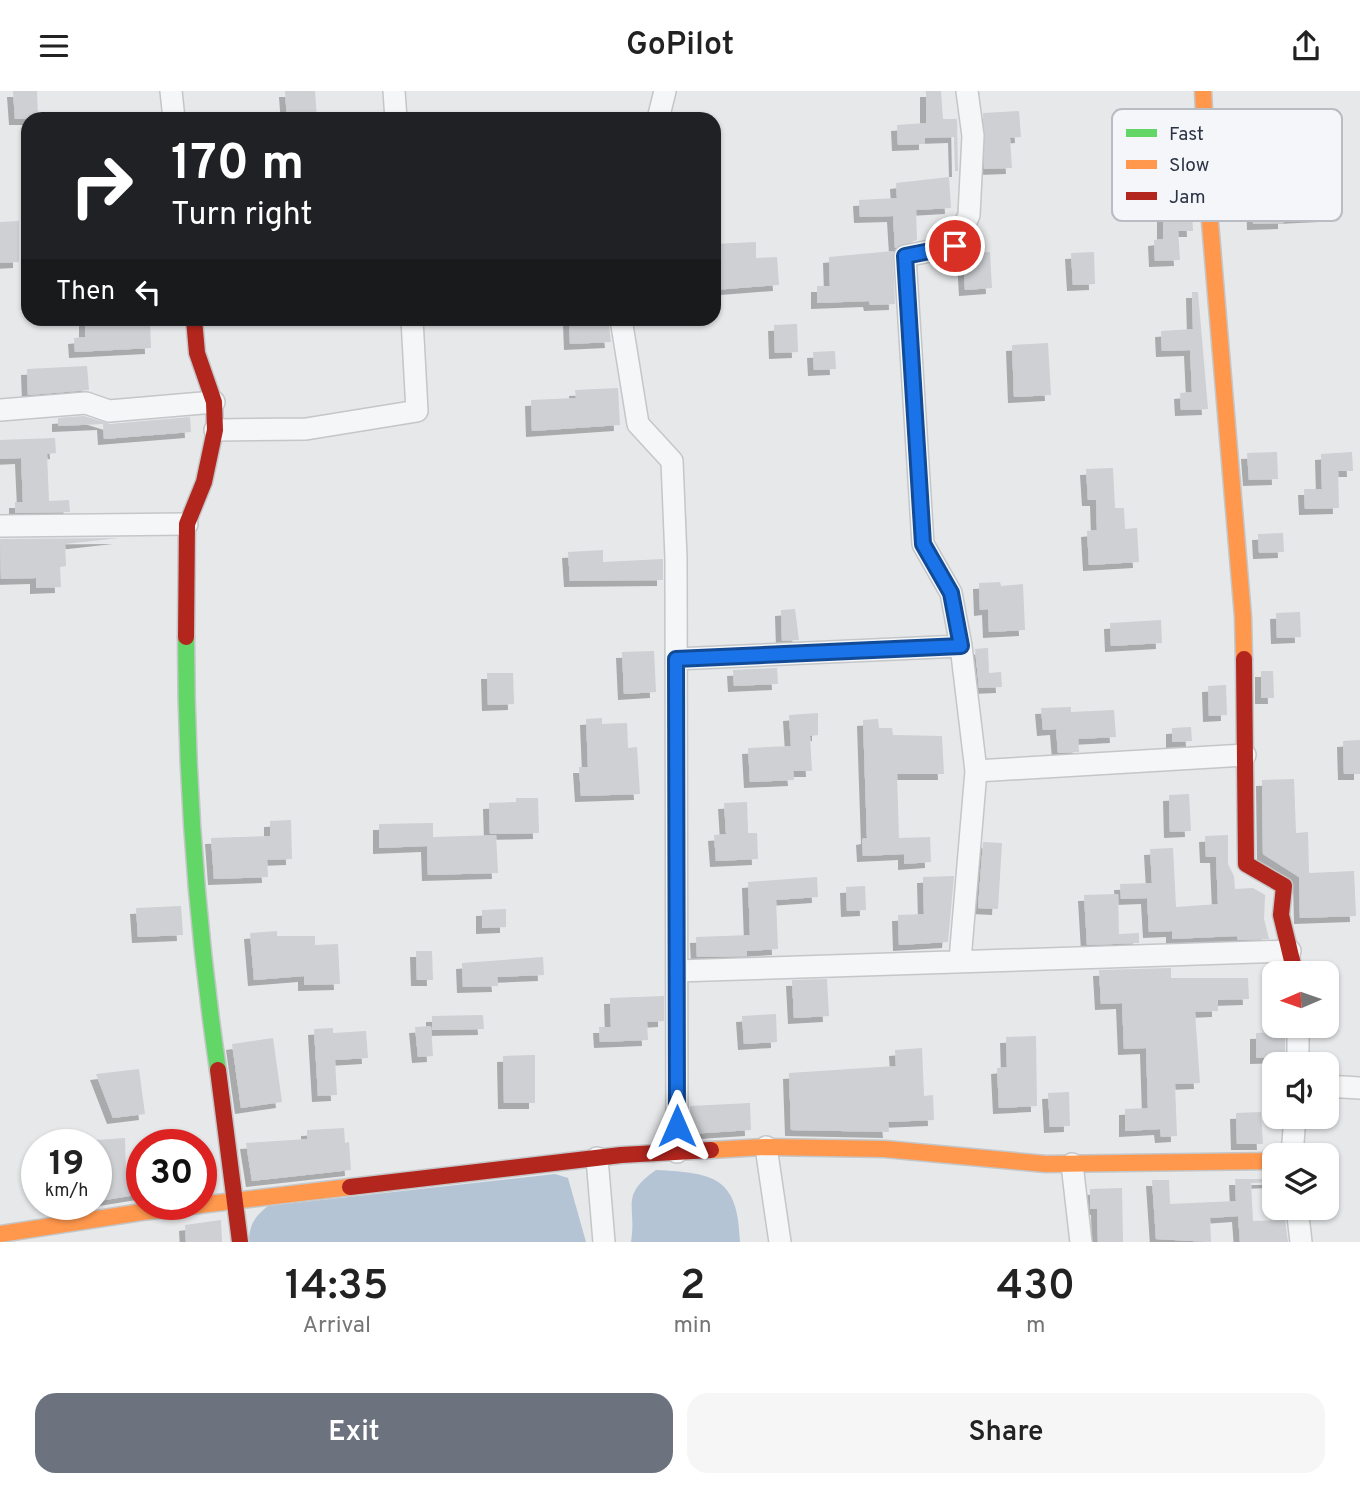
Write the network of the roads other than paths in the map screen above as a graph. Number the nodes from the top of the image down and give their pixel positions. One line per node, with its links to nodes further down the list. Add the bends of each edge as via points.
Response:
1 (171, 91): 7 (street)
2 (394, 91): 8 (street)
3 (665, 91): 9 (street)
4 (967, 91): 19 (street, via 973,136 969,215 955,246 905,256 923,544 951,593)
5 (1203, 91): 6 (street)
6 (1204, 109)
7 (173, 112)
8 (396, 112)
9 (660, 112)
10 (1210, 221): 21 (street, via 1243,617)
11 (195, 326): 14 (street, via 197,353)
12 (412, 326): 16 (street, via 417,411 306,429)
13 (622, 326): 20 (street, via 638,424 672,461)
14 (214, 402): 15 (street, via 108,411 86,403); 16 (street)
15 (0, 410)
16 (215, 431): 17 (street, via 204,482)
17 (187, 524): 18 (street); 34 (street, via 186,722 202,959)
18 (0, 526)
19 (961, 646): 20 (street); 22 (street)
20 (676, 659): 26 (street)
21 (1245, 755): 22 (street); 23 (street, via 1246,864 1284,887 1281,915)
22 (976, 771): 24 (street)
23 (1290, 951): 24 (street); 25 (street)
24 (960, 960): 26 (street)
25 (1292, 961)
26 (677, 971): 30 (street)
27 (1339, 1087): 28 (street)
28 (1360, 1088)
29 (766, 1147): 30 (street); 33 (street, via 885,1149); 39 (street)
30 (677, 1152): 31 (street)
31 (597, 1158): 34 (street); 38 (street)
32 (1262, 1161): 33 (street)
33 (1072, 1164): 40 (street)
34 (237, 1200): 36 (street); 37 (street)
35 (1298, 1220): 41 (street)
36 (0, 1234)
37 (240, 1242)
38 (604, 1242)
39 (780, 1242)
40 (1081, 1242)
41 (1301, 1242)

